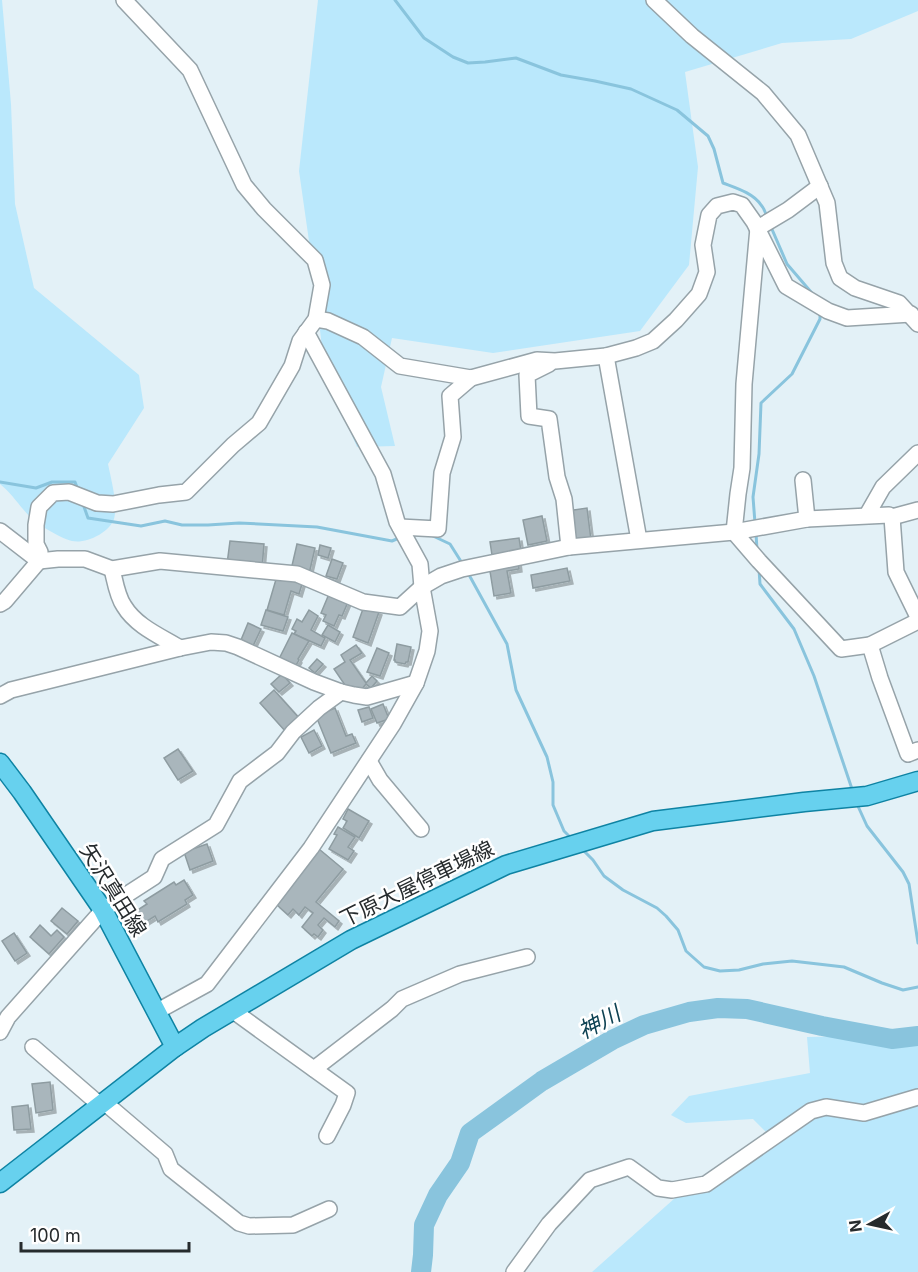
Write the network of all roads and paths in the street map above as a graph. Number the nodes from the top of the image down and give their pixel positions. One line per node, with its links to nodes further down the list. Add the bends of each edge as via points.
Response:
1 (124, 0): 5 (street, via 190,70 244,185 315,260 322,285)
2 (654, 0): 3 (street, via 764,93 798,135)
3 (820, 186): 4 (street); 6 (street, via 827,203 834,263 840,278 855,288 899,303)
4 (758, 228): 6 (street, via 786,286 828,311 847,318); 8 (street, via 742,205 733,202 717,206 706,224 707,272 699,294 653,341); 19 (street)
5 (316, 319): 7 (street); 10 (street, via 363,337 400,366)
6 (914, 319)
7 (306, 332): 17 (street, via 383,474); 22 (street, via 292,366 259,423 186,492 113,504 97,503 69,492 53,493 39,507)
8 (606, 356): 9 (street); 20 (street)
9 (555, 361): 10 (street, via 537,360); 21 (street, via 527,375 528,408 529,416 549,419)
10 (471, 378): 17 (street, via 450,396 453,436 442,473 438,529)
11 (918, 453): 14 (street, via 883,487)
12 (803, 480): 16 (street)
13 (918, 510): 15 (street)
14 (867, 515): 15 (street); 16 (street)
15 (892, 517): 26 (street, via 896,572)
16 (807, 519): 19 (street)
17 (400, 527): 24 (street, via 420,564)
18 (0, 531): 22 (street)
19 (734, 532): 20 (street); 27 (street, via 841,649)
20 (639, 540): 21 (street)
21 (569, 547): 24 (street, via 462,570)
22 (34, 552): 23 (street, via 58,559 85,559); 25 (street)
23 (112, 569): 24 (street, via 160,561 297,574 363,602 400,607); 28 (street, via 122,604 133,618)
24 (422, 587): 29 (street, via 430,632)
25 (0, 604)
26 (918, 619): 27 (street)
27 (870, 645): 32 (street, via 908,754)
28 (180, 648): 30 (street, via 226,643); 31 (street)
29 (416, 683): 30 (street, via 367,697); 33 (street)
30 (340, 692): 37 (street, via 293,732 277,753 240,781 216,825 162,859 154,877)
31 (0, 696)
32 (918, 750)
33 (369, 761): 36 (street); 40 (street, via 311,848 207,984)
34 (0, 763): 37 (main road, 矢沢真田線)
35 (918, 781): 39 (main road, 下原大屋停車場線, via 855,797 653,821 506,865 351,940)
36 (421, 829)
37 (103, 910): 40 (main road, 矢沢真田線); 41 (street, via 8,1017)
38 (527, 957): 44 (street, via 460,974 402,999)
39 (232, 1010): 43 (main road, 下原大屋停車場線); 44 (street)
40 (156, 1012): 43 (main road, 矢沢真田線)
41 (0, 1032)
42 (33, 1047): 46 (street)
43 (175, 1047): 46 (main road, 下原大屋停車場線)
44 (314, 1069): 47 (street, via 347,1093)
45 (918, 1097): 50 (street, via 864,1113 826,1107 811,1111 706,1184 672,1190 658,1188 629,1167 590,1180 549,1224)
46 (102, 1103): 48 (main road, 下原大屋停車場線); 49 (street, via 165,1154 171,1169 239,1224 293,1226)
47 (327, 1136)
48 (0, 1183)
49 (329, 1209)
50 (514, 1272)

